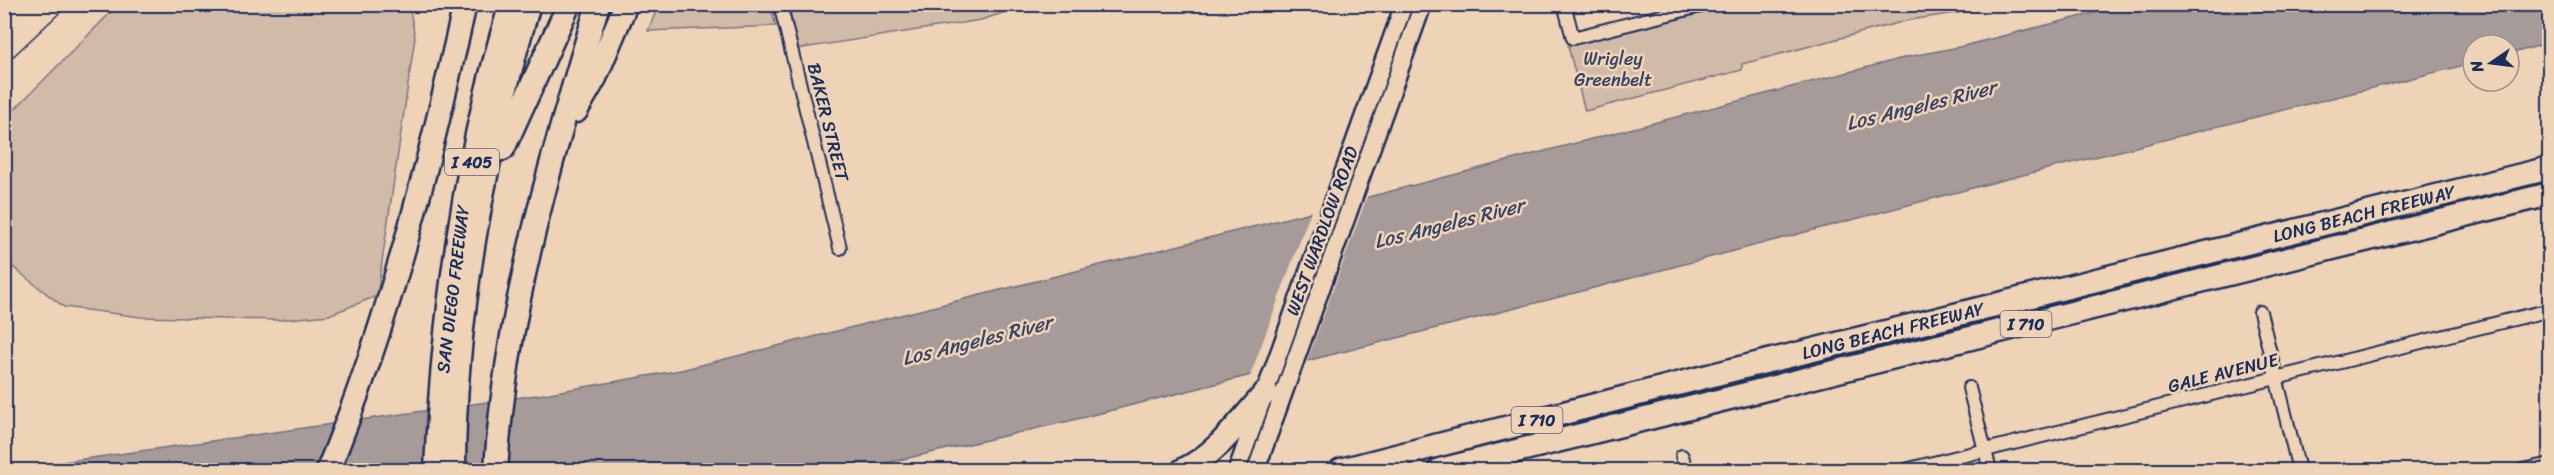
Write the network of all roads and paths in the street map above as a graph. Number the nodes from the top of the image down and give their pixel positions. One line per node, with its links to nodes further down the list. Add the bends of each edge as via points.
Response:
1 (451, 4): 17 (highway, via 444,55)
2 (465, 4): 17 (highway)
3 (506, 4): 16 (highway)
4 (511, 4): 16 (highway, SAN DIEGO FREEWAY / I 405)
5 (522, 4): 23 (highway, via 486,147)
6 (530, 4): 23 (highway, via 483,188)
7 (539, 4): 19 (highway, SAN DIEGO FREEWAY / I 405)
8 (568, 4): 19 (highway)
9 (598, 4): 18 (highway)
10 (626, 4): 18 (highway, via 595,78)
11 (780, 4): 22 (street, BAKER STREET)
12 (1404, 4): 28 (main road, WEST WARDLOW ROAD)
13 (1423, 4): 40 (main road, WEST WARDLOW ROAD)
14 (1564, 4): 15 (street, via 1573,38)
15 (1708, 4)
16 (504, 28): 23 (highway, SAN DIEGO FREEWAY / I 405, via 465,196)
17 (446, 89): 32 (highway, via 393,290)
18 (557, 143): 37 (highway, via 522,275 505,380)
19 (503, 149): 23 (highway, SAN DIEGO FREEWAY / I 405)
20 (2550, 168): 41 (highway, LONG BEACH FREEWAY / I 710)
21 (2550, 194): 42 (highway, LONG BEACH FREEWAY / I 710)
22 (840, 248)
23 (465, 292): 33 (highway, SAN DIEGO FREEWAY / I 405, via 441,383); 34 (highway, via 451,391); 35 (highway); 36 (highway, SAN DIEGO FREEWAY / I 405, via 469,391)
24 (2550, 310): 26 (street, GALE AVENUE)
25 (2260, 312): 26 (street)
26 (2276, 378): 29 (street, GALE AVENUE); 46 (street)
27 (1969, 388): 29 (street)
28 (1266, 392): 38 (highway, via 1222,441); 39 (main road, WEST WARDLOW ROAD)
29 (1985, 451): 44 (street, GALE AVENUE); 45 (street)
30 (1682, 456): 43 (street)
31 (2550, 464): 47 (street)
32 (328, 471)
33 (436, 471)
34 (448, 471)
35 (454, 471)
36 (464, 471)
37 (496, 471)
38 (1183, 471)
39 (1237, 471)
40 (1256, 471)
41 (1341, 471)
42 (1440, 471)
43 (1686, 471)
44 (1905, 471)
45 (1990, 471)
46 (2299, 471)
47 (2522, 471)

